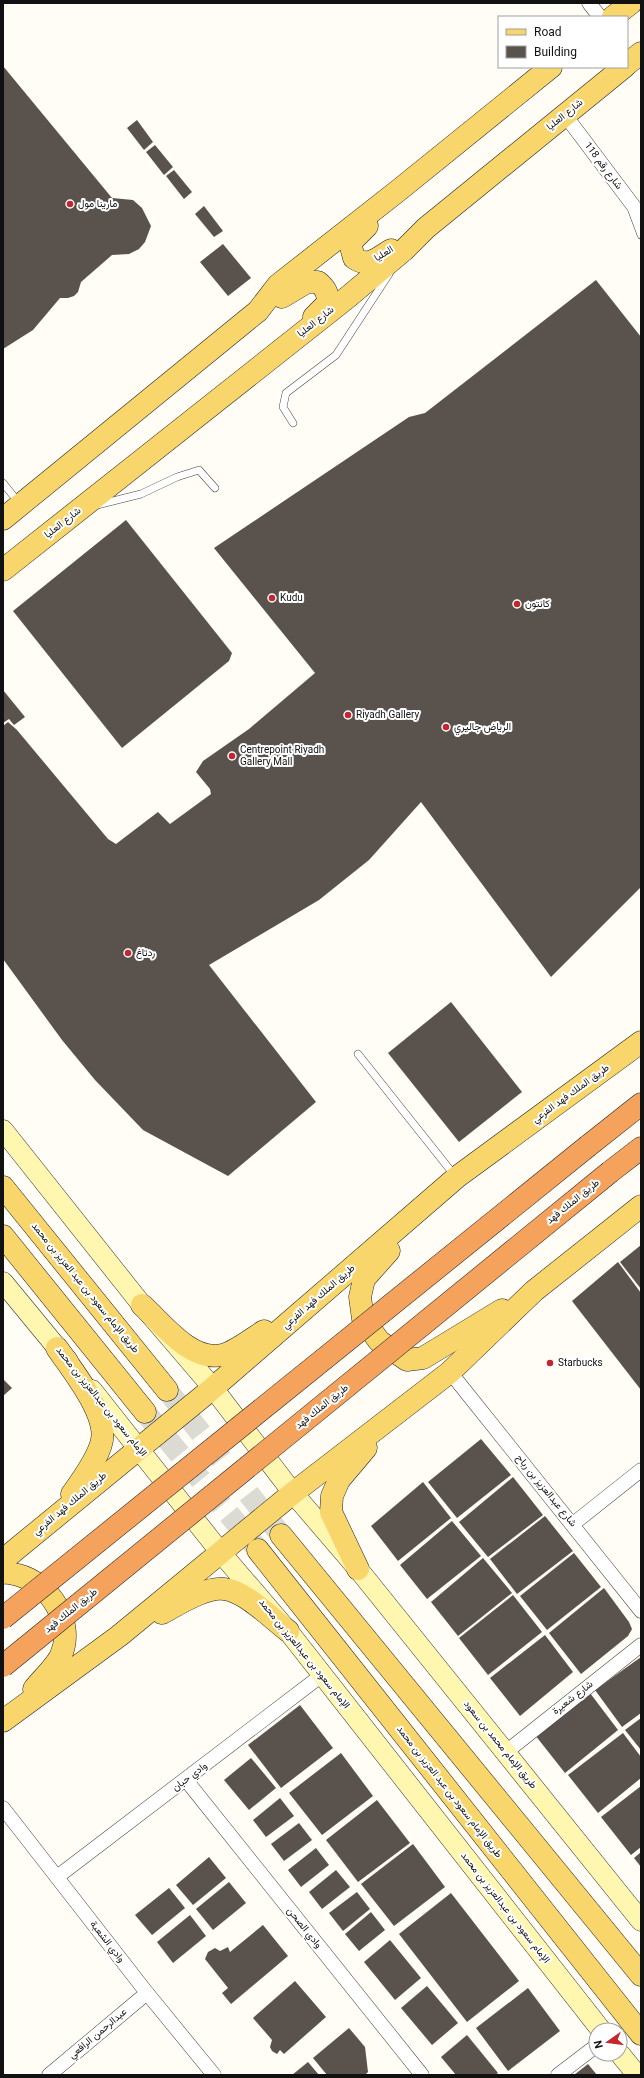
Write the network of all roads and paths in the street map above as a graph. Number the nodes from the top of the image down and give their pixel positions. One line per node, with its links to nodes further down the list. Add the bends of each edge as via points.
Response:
1 (589, 3): 3 (street)
2 (631, 3): 4 (main road)
3 (599, 16)
4 (614, 16)
5 (641, 53): 6 (main road)
6 (628, 63)
7 (550, 68): 10 (main road)
8 (623, 68): 9 (main road, شارع العليا)
9 (565, 115): 11 (street, شارع رقم 118); 13 (main road, شارع العليا)
10 (399, 190): 13 (main road, العليا, via 350,244 354,258 361,263 371,262); 16 (main road, via 278,286)
11 (627, 198): 12 (street, شارع رقم 118); 14 (lane)
12 (641, 216)
13 (426, 228): 15 (main road, شارع العليا)
14 (641, 235)
15 (404, 250): 17 (main road, شارع العليا); 18 (lane, via 336,355 286,393 283,407)
16 (258, 311): 17 (main road, via 307,282 318,282 325,288 328,303); 21 (main road)
17 (284, 347): 22 (main road, شارع العليا)
18 (293, 423)
19 (3, 483): 21 (lane)
20 (215, 488): 22 (lane, via 199,470 141,494)
21 (21, 505): 23 (main road)
22 (81, 509): 24 (main road, شارع العليا)
23 (3, 519)
24 (3, 570)
25 (641, 1042): 30 (main road, طريق الملك فهد الفرعي)
26 (358, 1054): 30 (lane)
27 (641, 1104): 56 (highway, bridge)
28 (3, 1130): 37 (street, طريق الإمام محمد بن سعود)
29 (641, 1148): 60 (highway, طريق الملك فهد, bridge)
30 (451, 1182): 35 (main road, via 364,1279 360,1297 363,1320 379,1341 407,1360 423,1358); 36 (main road, طريق الملك فهد الفرعي)
31 (3, 1187): 41 (main road, طريق الإمام سعود بن عبد العزيز بن محمد)
32 (641, 1206): 35 (main road)
33 (3, 1236): 42 (main road)
34 (3, 1282): 38 (street, الإمام سعود بن عبدالعزيز بن محمد)
35 (534, 1291): 39 (main road)
36 (312, 1303): 37 (main road, via 223,1355 207,1357 191,1350); 40 (main road, طريق الملك فهد الفرعي)
37 (142, 1305): 40 (street, طريق الإمام محمد بن سعود)
38 (57, 1348): 44 (street, الإمام سعود بن عبدالعزيز بن محمد); 47 (main road, via 98,1412 102,1440 86,1474)
39 (450, 1372): 43 (main road); 48 (street, شارع عبدالعزيز بن رباح)
40 (213, 1388): 44 (main road, طريق الملك فهد الفرعي); 46 (street, طريق الإمام محمد بن سعود)
41 (166, 1390)
42 (145, 1412)
43 (392, 1417): 46 (main road); 53 (main road, via 339,1480 332,1496 331,1512)
44 (139, 1448): 47 (main road, طريق الملك فهد الفرعي); 51 (street, الإمام سعود بن عبدالعزيز بن محمد)
45 (641, 1470): 48 (street)
46 (293, 1493): 51 (main road); 53 (street, طريق الإمام محمد بن سعود)
47 (53, 1518): 52 (main road, طريق الملك فهد الفرعي)
48 (573, 1524): 55 (street, شارع عبدالعزيز بن رباح)
49 (281, 1535): 68 (main road)
50 (258, 1550): 71 (main road, طريق الإمام سعود بن عبد العزيز بن محمد)
51 (221, 1553): 57 (street, الإمام سعود بن عبدالعزيز بن محمد); 58 (main road)
52 (3, 1560)
53 (358, 1569): 63 (street, طريق الإمام محمد بن سعود)
54 (3, 1573): 62 (main road, via 25,1577 41,1586 54,1600 62,1618 65,1637 61,1656)
55 (641, 1611)
56 (3, 1618)
57 (288, 1631): 58 (main road, via 242,1596 224,1589 198,1594); 61 (street, الإمام سعود بن عبدالعزيز بن محمد)
58 (119, 1636): 62 (main road)
59 (641, 1645): 63 (street, شارع شعيرة)
60 (3, 1666)
61 (322, 1675): 64 (street, وادي حبان); 70 (street, الإمام سعود بن عبدالعزيز بن محمد)
62 (8, 1718)
63 (506, 1752): 67 (street, طريق الإمام محمد بن سعود)
64 (186, 1780): 66 (street, وادي حبان); 76 (street, وادي الصحن)
65 (3, 1808): 66 (street, وادي الشعبة)
66 (57, 1878): 69 (street, وادي الشعبة)
67 (641, 1921)
68 (641, 1976)
69 (147, 1993): 74 (street, عبدالرحمن الرافعي); 75 (street, وادي الشعبة)
70 (595, 2022)
71 (641, 2034)
72 (588, 2052): 77 (street)
73 (626, 2062): 78 (street)
74 (49, 2075)
75 (214, 2075)
76 (422, 2075)
77 (558, 2075)
78 (637, 2075)

